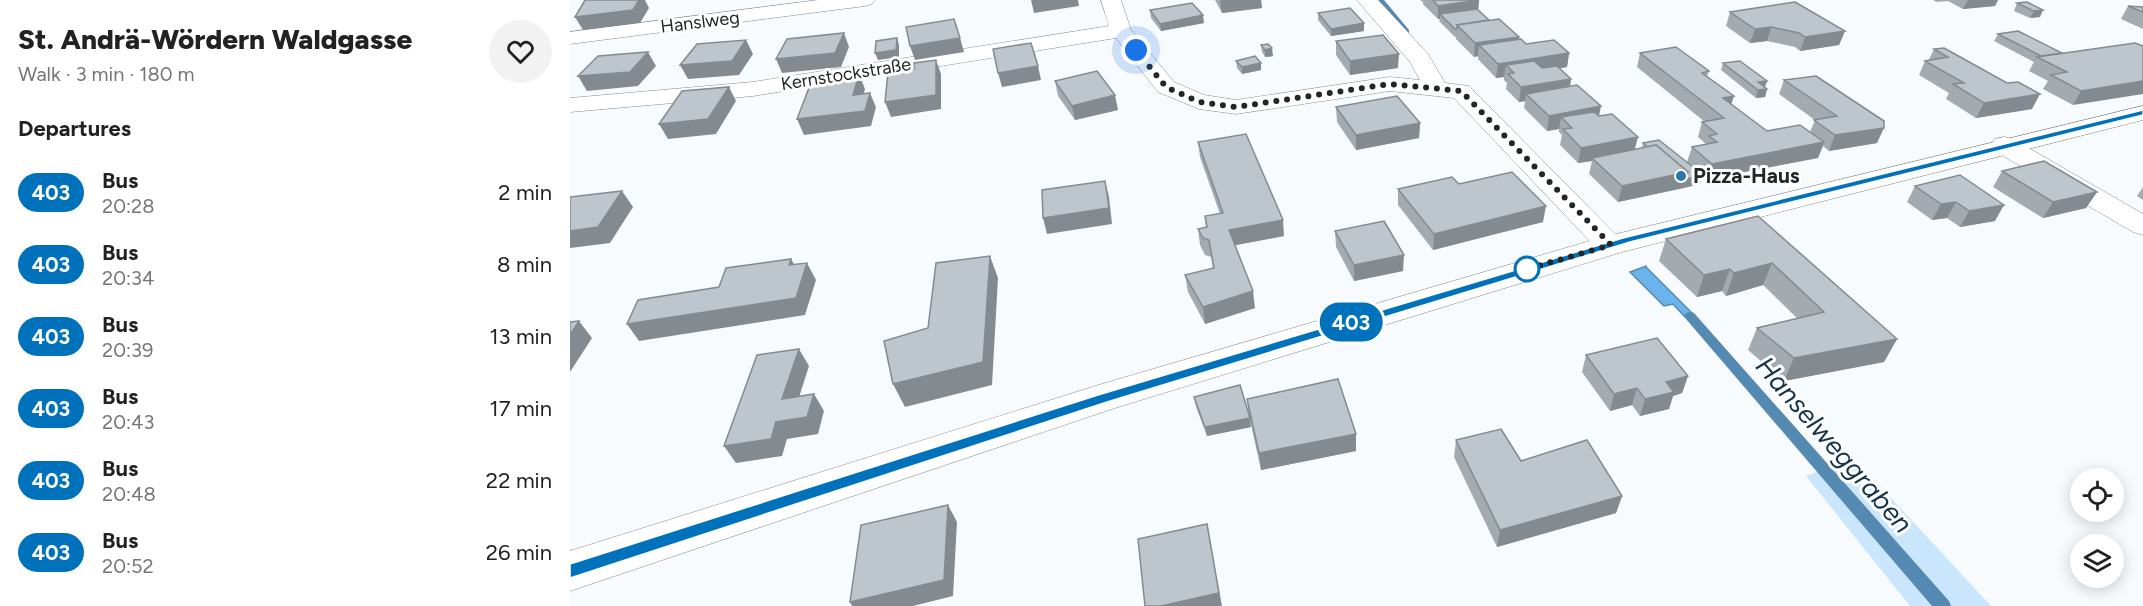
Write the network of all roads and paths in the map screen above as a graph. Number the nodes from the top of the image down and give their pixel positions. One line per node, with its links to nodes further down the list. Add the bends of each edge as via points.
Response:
1 (865, 0): 6 (street, Hanslweg)
2 (1111, 0): 5 (street)
3 (1367, 0): 7 (street)
4 (1394, 0): 7 (street, via 1448,64)
5 (1121, 31): 7 (street, via 1166,87 1199,102 1236,107 1390,84); 8 (street, Kernstockstraße, via 753,89)
6 (570, 38)
7 (1449, 90): 12 (street)
8 (570, 105)
9 (2143, 113): 10 (street)
10 (2004, 145): 11 (street); 12 (street)
11 (2143, 226)
12 (1611, 245): 13 (street, via 1102,398)
13 (570, 571)

